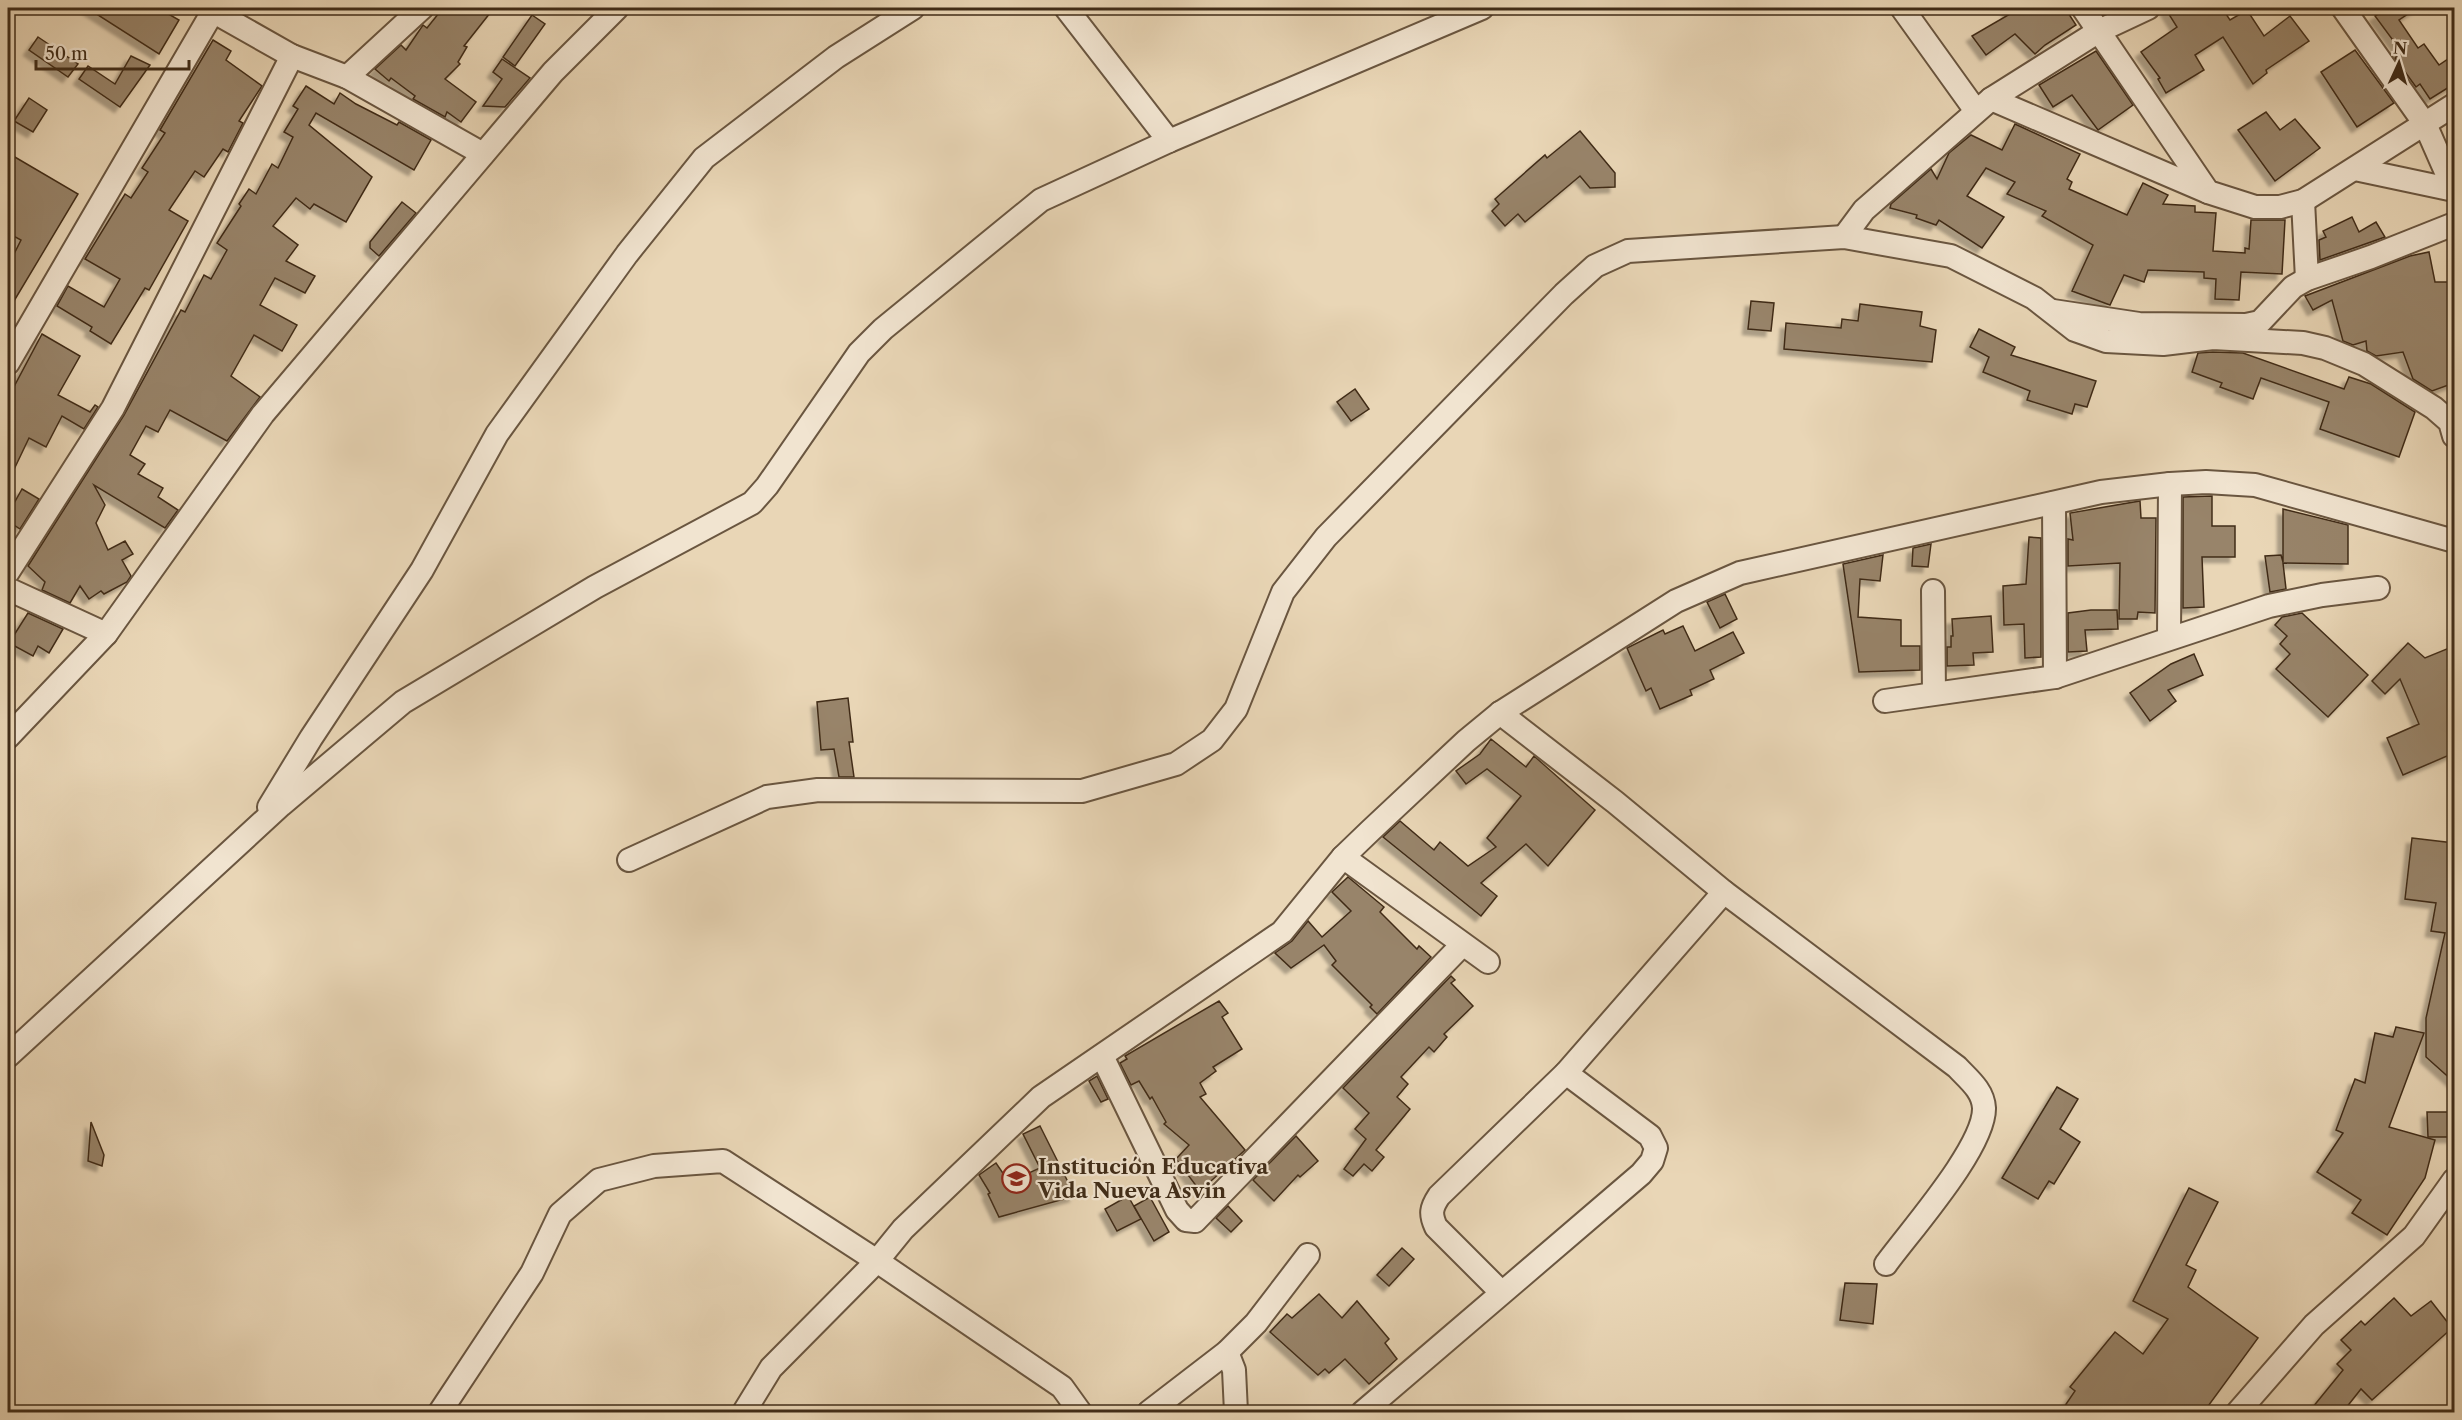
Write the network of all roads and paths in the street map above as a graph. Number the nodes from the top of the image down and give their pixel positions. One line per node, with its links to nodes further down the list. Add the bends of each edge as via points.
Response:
1 (422, 8): 13 (street)
2 (617, 8): 18 (street, via 553,72)
3 (913, 8): 43 (street, via 836,57 704,158 627,254 497,434 422,570)
4 (1066, 8): 17 (street)
5 (1482, 8): 17 (street)
6 (1902, 8): 14 (street)
7 (2083, 8): 11 (street)
8 (2148, 8): 11 (street)
9 (2343, 8): 16 (street)
10 (212, 9): 12 (street); 27 (street)
11 (2100, 31): 14 (street); 21 (street)
12 (292, 57): 13 (street); 32 (street, via 113,408)
13 (347, 77): 18 (street)
14 (1984, 105): 21 (street); 24 (street, via 1864,210)
15 (2454, 105): 16 (street)
16 (2425, 124): 19 (street); 20 (street)
17 (1169, 141): 43 (street, via 1041,200 883,329 859,354 752,502 595,587 403,702)
18 (483, 154): 36 (street, via 263,414)
19 (2355, 169): 20 (street); 22 (street)
20 (2454, 190)
21 (2208, 192): 22 (street, via 2254,207 2280,207)
22 (2303, 201): 25 (street)
23 (2454, 224): 25 (street)
24 (1844, 237): 26 (street, via 1951,256 2034,297); 45 (street, via 1628,251 1595,266 1326,537 1283,592 1236,708 1212,741 1176,764 1082,791 818,790 767,797)
25 (2307, 279): 26 (street, via 2293,287 2260,322 2246,325 2139,324)
26 (2053, 311): 28 (street, via 2075,330 2106,340 2163,344 2213,338 2325,348 2364,364 2434,408)
27 (8, 363)
28 (2453, 426)
29 (2170, 484): 30 (street, via 2102,492); 31 (street, via 2255,485); 37 (street)
30 (2054, 503): 38 (street); 41 (street, via 1740,573 1676,602)
31 (2454, 541)
32 (8, 572)
33 (2378, 588): 37 (street, via 2268,606)
34 (8, 589): 36 (street)
35 (1933, 591): 39 (street)
36 (106, 634): 42 (street)
37 (2169, 637): 38 (street)
38 (2055, 677): 39 (street)
39 (1934, 693): 40 (street)
40 (1885, 701)
41 (1500, 713): 44 (street); 46 (street)
42 (8, 737)
43 (257, 827): 49 (street)
44 (1344, 857): 47 (street); 50 (street, via 1282,932)
45 (629, 860)
46 (1724, 892): 51 (street); 55 (street, via 1957,1066 1978,1090 1984,1108 1978,1132 1965,1157)
47 (1462, 945): 48 (street); 50 (street, via 1195,1221 1186,1220 1177,1210)
48 (1488, 962)
49 (8, 1056)
50 (1102, 1056): 54 (street, via 1041,1097 903,1229)
51 (1566, 1073): 56 (street, via 1432,1206 1431,1217 1436,1227); 56 (street, via 1650,1136 1656,1148 1652,1161 1641,1174)
52 (2454, 1180): 64 (street, via 2414,1236 2314,1325)
53 (1308, 1255): 57 (street, via 1256,1323)
54 (877, 1261): 58 (street, via 723,1161 654,1166 599,1180 560,1214 532,1273); 59 (street, via 771,1368); 60 (street, via 1062,1387)
55 (1886, 1264)
56 (1501, 1292): 63 (street)
57 (1227, 1352): 61 (street); 62 (street, via 1234,1370)
58 (440, 1413)
59 (744, 1413)
60 (1080, 1413)
61 (1149, 1413)
62 (1236, 1413)
63 (1364, 1413)
64 (2238, 1413)

